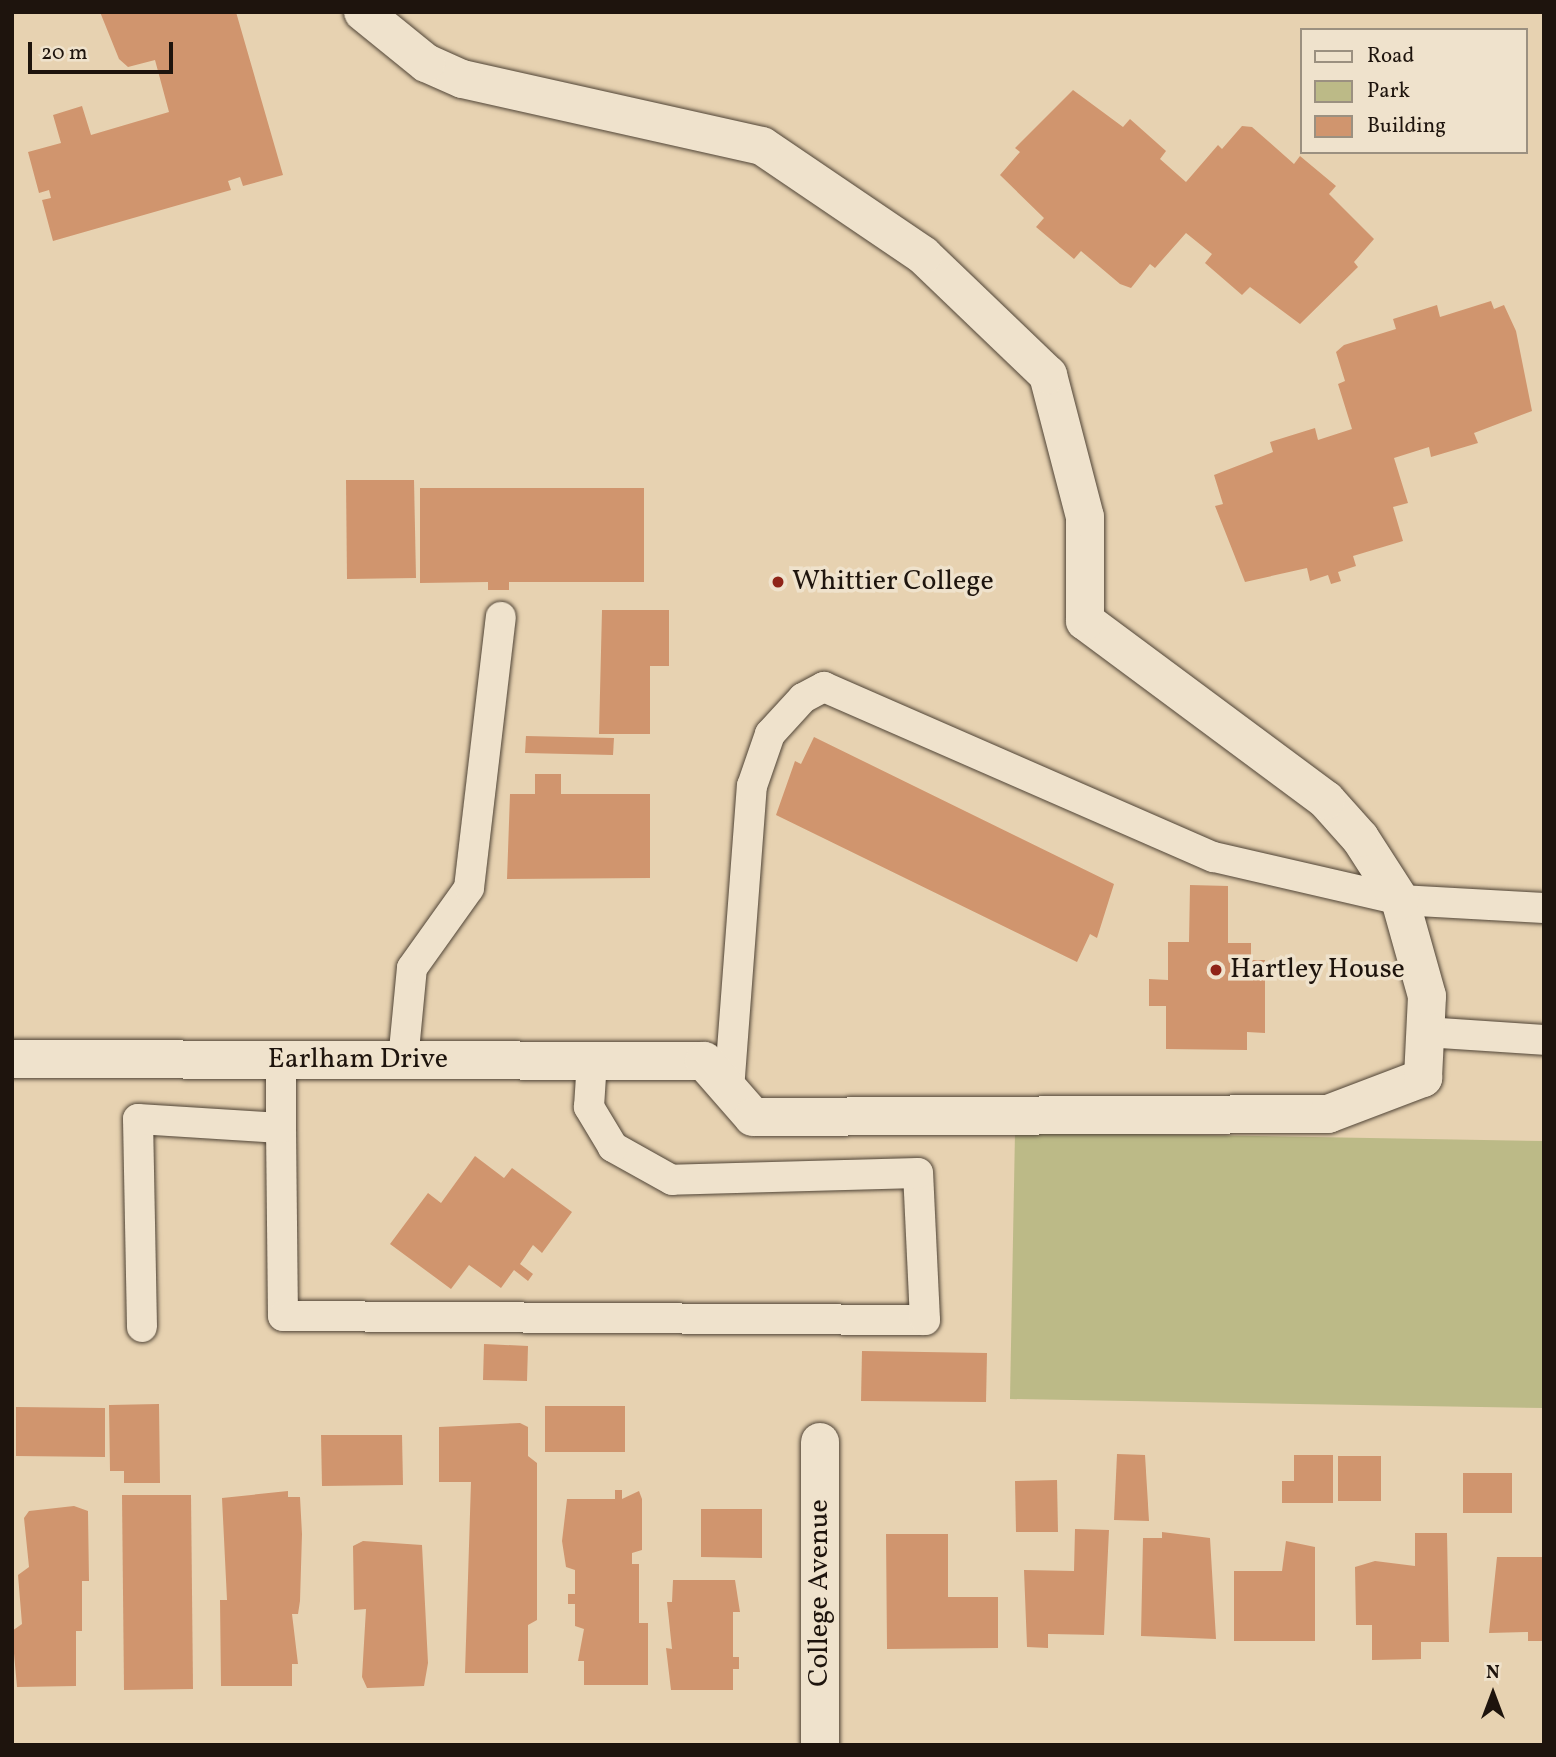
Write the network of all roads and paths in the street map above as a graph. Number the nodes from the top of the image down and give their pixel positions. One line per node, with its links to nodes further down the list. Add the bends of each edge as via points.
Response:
1 (363, 12): 3 (street, via 426,62 462,79 762,146 923,255 1048,375 1085,517 1085,621 1326,800 1360,838)
2 (501, 617): 9 (lane, via 469,888 412,968)
3 (1400, 900): 4 (lane); 5 (street, via 1427,996); 11 (lane, via 1214,858 824,687 803,698 770,734 752,786)
4 (1544, 908)
5 (1425, 1031): 6 (lane); 11 (street, via 1423,1078 1328,1114 753,1116)
6 (1544, 1040)
7 (12, 1059): 8 (street, Earlham Drive)
8 (281, 1060): 9 (street, Earlham Drive); 12 (lane)
9 (403, 1061): 10 (street, Earlham Drive)
10 (592, 1061): 11 (street, Earlham Drive, via 704,1061); 12 (lane, via 589,1107 613,1147 672,1180 918,1173 926,1320 283,1316)
11 (729, 1090)
12 (281, 1128): 13 (lane, via 138,1119)
13 (142, 1327)
14 (820, 1442): 15 (street, College Avenue)
15 (820, 1745)

